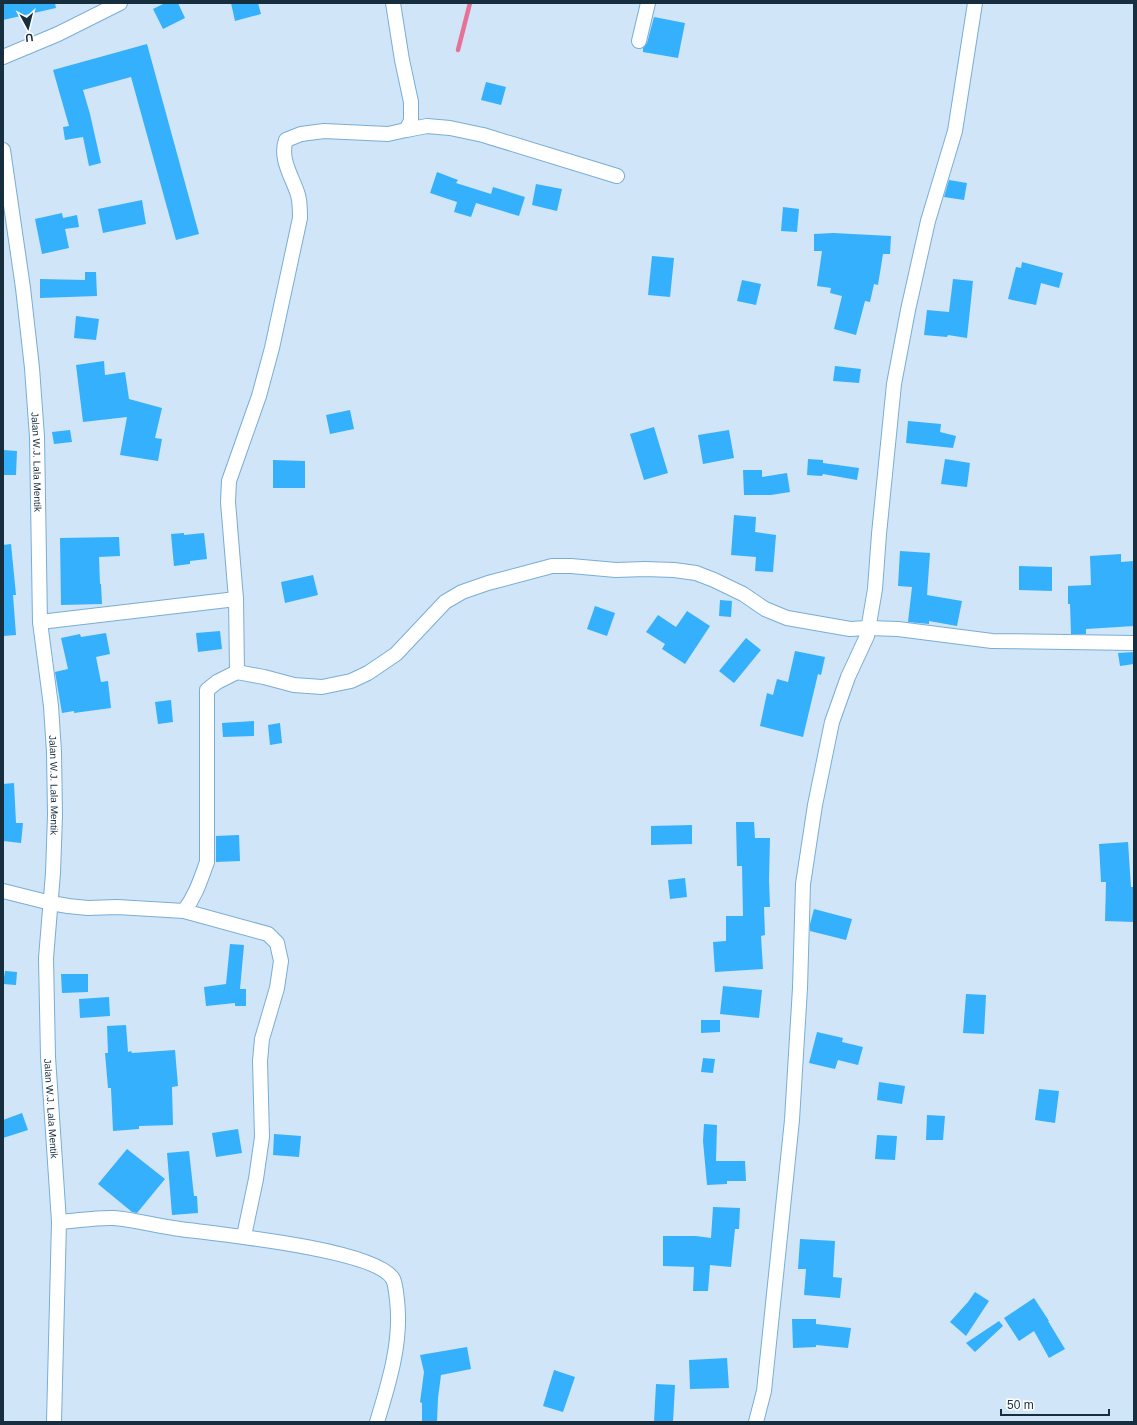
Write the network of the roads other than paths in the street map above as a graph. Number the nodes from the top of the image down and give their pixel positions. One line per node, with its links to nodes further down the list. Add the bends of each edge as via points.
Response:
1 (120, 3): 6 (street, via 58,34)
2 (393, 3): 7 (street, via 411,102 411,121)
3 (648, 3): 5 (street)
4 (974, 3): 12 (street, via 955,131 928,222 894,384 875,590)
5 (639, 41)
6 (3, 57)
7 (406, 130): 9 (street, via 427,126 483,135); 10 (street, via 388,134 324,131 301,134 286,140 283,148 298,197 300,218 272,348 259,396 229,481 228,502)
8 (3, 150): 11 (street, Jalan W.J. Lala Mentik, via 32,368 37,437)
9 (617, 176)
10 (236, 599): 11 (street); 14 (street)
11 (40, 622): 16 (street, Jalan W.J. Lala Mentik, via 54,752 55,816)
12 (868, 628): 13 (street, via 898,629 992,641); 14 (street, via 850,629 787,618 765,609 743,594 696,573 552,566 488,582 462,592 445,602 396,654 351,681 322,687 294,685); 22 (street, via 832,722 802,884 800,988 792,1120 764,1391)
13 (1134, 643)
14 (237, 672): 17 (street, via 207,690 206,862 193,899)
15 (3, 891): 16 (street)
16 (50, 903): 17 (street, via 88,908); 18 (street, Jalan W.J. Lala Mentik, via 46,958 48,1057)
17 (184, 911): 19 (street, via 268,934 277,943 282,961 262,1039 262,1137)
18 (59, 1222): 19 (street, via 113,1218); 20 (street, Jalan W.J. Lala Mentik)
19 (244, 1236): 21 (street, via 342,1255 380,1269 392,1278 396,1286 398,1305 395,1350)
20 (54, 1422)
21 (377, 1422)
22 (756, 1422)

